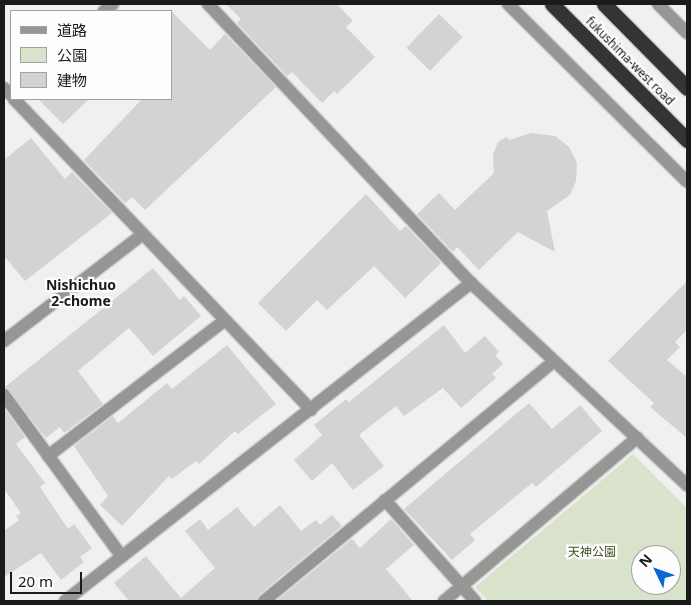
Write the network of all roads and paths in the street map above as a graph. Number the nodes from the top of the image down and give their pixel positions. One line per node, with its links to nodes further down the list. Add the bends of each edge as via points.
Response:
1 (208, 4): 12 (street)
2 (508, 4): 10 (street)
3 (552, 4): 9 (highway, fukushima-west road)
4 (604, 4): 7 (highway, fukushima-west road)
5 (658, 4): 6 (street)
6 (687, 33)
7 (687, 88)
8 (15, 100): 11 (street)
9 (687, 140)
10 (687, 182)
11 (143, 234): 13 (street); 14 (street)
12 (471, 283): 15 (street); 17 (street)
13 (225, 320): 17 (street); 19 (street)
14 (4, 341)
15 (554, 361): 18 (street); 21 (street)
16 (4, 395): 19 (street)
17 (310, 410): 22 (street)
18 (637, 438): 20 (street); 23 (street)
19 (48, 456): 22 (street)
20 (687, 485)
21 (385, 500): 23 (street); 25 (street)
22 (122, 557): 24 (street)
23 (462, 586): 26 (street); 27 (street)
24 (65, 601)
25 (264, 601)
26 (444, 601)
27 (475, 601)

